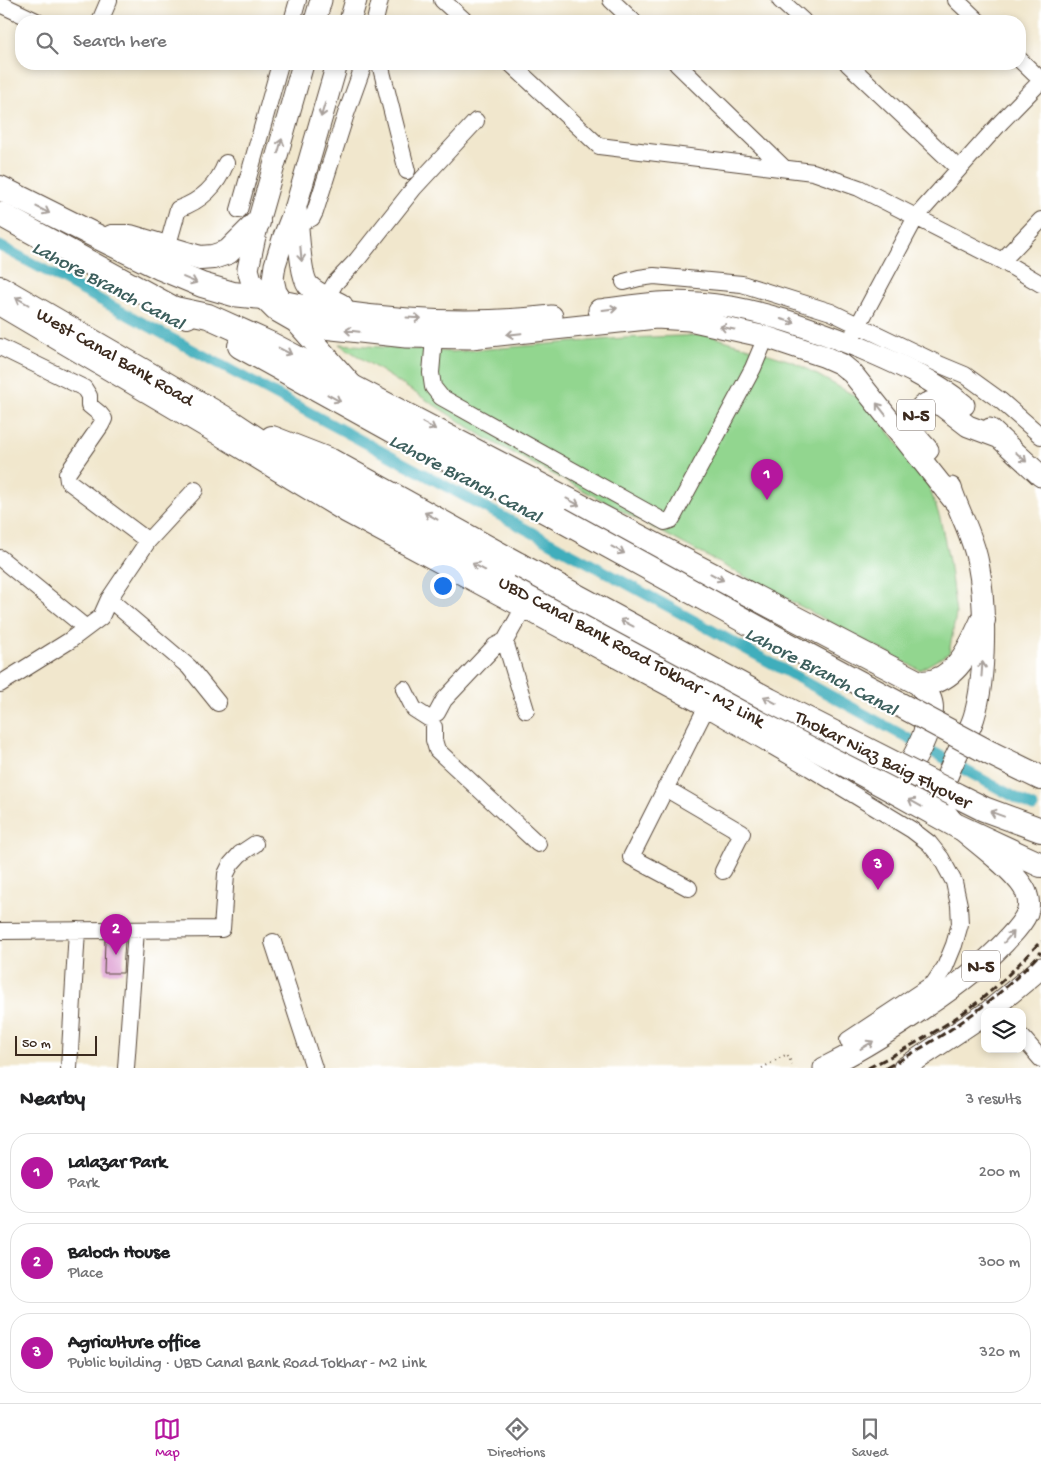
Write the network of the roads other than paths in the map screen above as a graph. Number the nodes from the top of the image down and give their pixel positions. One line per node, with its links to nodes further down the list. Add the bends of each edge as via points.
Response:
1 (109, 0): 12 (street)
2 (298, 0): 13 (street)
3 (321, 0): 14 (main road)
4 (356, 0): 15 (main road)
5 (380, 0): 16 (street)
6 (442, 0): 17 (street)
7 (611, 0): 18 (street)
8 (780, 0): 19 (street)
9 (956, 0): 20 (street)
10 (0, 4): 11 (street)
11 (23, 15)
12 (103, 15)
13 (294, 15)
14 (317, 15)
15 (352, 15)
16 (376, 15)
17 (458, 15)
18 (627, 15)
19 (796, 15)
20 (972, 15)
21 (1026, 66): 30 (street)
22 (279, 70): 39 (street)
23 (301, 70): 39 (main road, one-way to 23)
24 (335, 70): 38 (main road, one-way to 38)
25 (362, 70): 38 (street, via 316,212 312,218)
26 (381, 70): 35 (street)
27 (517, 70): 33 (street, via 599,146)
28 (683, 70): 33 (street)
29 (854, 70): 34 (street)
30 (1041, 81): 34 (street)
31 (476, 121): 48 (street, via 414,188)
32 (226, 163): 43 (street, via 204,196 178,209)
33 (784, 168): 40 (street, via 836,178)
34 (959, 169): 40 (street)
35 (406, 171)
36 (0, 188): 42 (highway, one-way to 42)
37 (0, 214): 51 (highway)
38 (297, 214): 48 (main road, one-way to 48, via 303,271 308,285); 49 (main road, via 282,239)
39 (248, 216): 43 (highway, via 236,246 228,252 200,258); 49 (main road, via 251,280)
40 (916, 217): 44 (street); 54 (street)
41 (1041, 220): 44 (street)
42 (96, 236): 43 (highway, via 130,237); 49 (highway, one-way to 49, via 202,285 233,294)
43 (167, 248)
44 (1002, 261): 46 (street)
45 (624, 282): 54 (street, via 654,276 742,284 823,309)
46 (1041, 284)
47 (0, 288): 62 (highway, West Canal Bank Road, one-way to 47)
48 (327, 297): 52 (main road)
49 (271, 299): 52 (main road); 53 (main road, via 275,310)
50 (0, 308): 59 (street)
51 (175, 310): 60 (highway, one-way to 60, via 208,316); 63 (highway, one-way to 63)
52 (357, 313): 54 (main road, one-way to 54, via 485,320 696,302)
53 (296, 322): 56 (main road, one-way to 53, via 332,329); 60 (main road)
54 (854, 334): 58 (street); 64 (street, via 965,375); 65 (main road, via 958,399)
55 (766, 337): 56 (main road, one-way to 56, via 689,320 656,318 471,338); 56 (street, via 753,368 673,517 665,522 441,397 430,373); 58 (main road)
56 (434, 338)
57 (0, 347): 61 (street)
58 (840, 364): 68 (main road, one-way to 58, via 863,385)
59 (96, 365): 61 (street); 72 (street, via 345,514)
60 (354, 387): 63 (main road); 76 (highway, one-way to 76)
61 (84, 388): 69 (street, via 89,396 89,405 104,419 67,474 68,481)
62 (231, 422): 84 (highway, UBD Canal Bank Road Tokhar - M2 Link, one-way to 62, via 321,482); 87 (highway, Thokar Niaz Baig Flyover, one-way to 62, bridge, via 984,809 769,700 331,461)
63 (394, 431): 83 (highway, one-way to 83, bridge)
64 (1041, 436)
65 (1000, 438): 66 (main road, N-5, one-way to 66); 68 (main road, N-5, via 968,426 935,402 925,404 917,413 915,433 946,470)
66 (1041, 476)
67 (194, 490): 69 (street)
68 (955, 502): 73 (main road, N-5, via 978,562)
69 (148, 542): 71 (street)
70 (0, 558): 74 (street)
71 (109, 599): 74 (street, via 101,617); 79 (street, via 189,667)
72 (523, 609): 75 (street); 80 (street)
73 (983, 620): 76 (highway, via 972,645 956,666 935,682); 86 (main road, N-5, one-way to 73, bridge, via 945,811 941,796 974,717 981,681)
74 (86, 628): 77 (street)
75 (505, 641): 81 (street); 82 (street, via 495,646 444,700)
76 (919, 683): 84 (highway, via 931,707 927,729 908,767 895,782)
77 (0, 684)
78 (404, 688): 82 (street, via 414,709)
79 (218, 703)
80 (706, 708): 85 (street); 98 (street, via 912,830 941,858 954,882 960,924 945,967)
81 (526, 710)
82 (433, 719): 89 (street, via 437,750)
83 (1041, 778)
84 (886, 786): 86 (highway, UBD Canal Bank Road Tokhar - M2 Link, one-way to 84)
85 (665, 788): 91 (street, via 742,833); 92 (street, via 631,857)
86 (957, 826): 90 (highway, UBD Canal Bank Road Tokhar - M2 Link); 99 (main road, N-5, one-way to 86, via 995,952 1021,922 1029,905 1027,893 1016,876)
87 (1041, 830)
88 (255, 844): 94 (street, via 240,854 226,874 222,929)
89 (538, 844)
90 (1041, 865)
91 (723, 871)
92 (689, 888)
93 (77, 930): 94 (street); 95 (street); 107 (street)
94 (136, 930): 108 (street)
95 (0, 931)
96 (273, 942): 109 (street)
97 (1041, 968): 100 (main road, N-5)
98 (934, 983): 99 (street); 102 (street)
99 (928, 1005): 102 (main road, N-5)
100 (993, 1008)
101 (981, 1017): 105 (main road)
102 (887, 1024): 103 (street); 110 (main road, N-5, one-way to 102, via 850,1055)
103 (848, 1040)
104 (1026, 1042): 106 (street)
105 (942, 1043): 111 (main road); 112 (street)
106 (1041, 1059)
107 (69, 1068)
108 (126, 1068)
109 (314, 1068)
110 (824, 1068)
111 (904, 1068)
112 (920, 1068)

